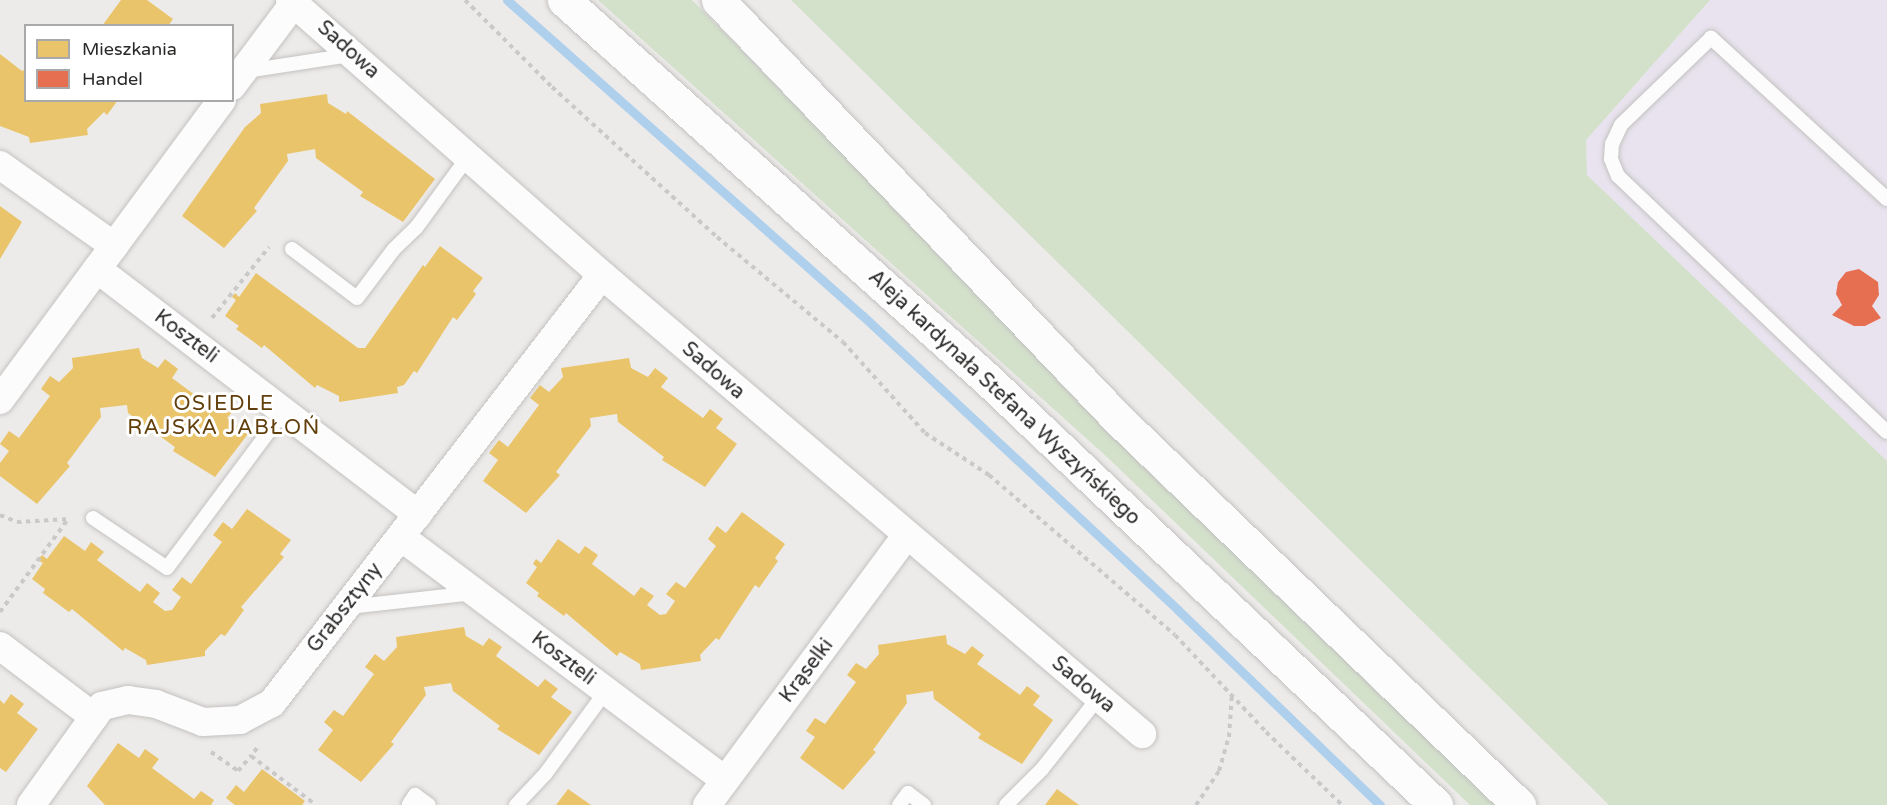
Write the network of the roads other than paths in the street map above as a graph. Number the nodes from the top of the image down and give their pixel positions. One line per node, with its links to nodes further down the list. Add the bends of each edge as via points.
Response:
1 (564, 0): 37 (main road, Aleja kardynała Stefana Wyszyńskiego, via 987,379)
2 (718, 0): 38 (main road, via 1118,419)
3 (292, 2): 4 (street, Sadowa); 5 (street)
4 (352, 55): 5 (lane); 7 (street, Sadowa)
5 (238, 79)
6 (221, 102): 10 (street)
7 (468, 157): 11 (lane, via 416,228 394,249 357,298); 13 (street, Sadowa)
8 (0, 165): 10 (street)
9 (1887, 199): 16 (lane, via 1711,38 1621,125 1612,144 1611,159 1618,176)
10 (114, 246): 12 (street)
11 (292, 249)
12 (97, 269): 14 (street); 15 (street, Koszteli)
13 (602, 275): 17 (street, Grabsztyny); 20 (street, Sadowa)
14 (0, 400)
15 (284, 411): 17 (street, Koszteli); 18 (lane, via 167,568)
16 (1886, 428)
17 (418, 514): 19 (street, Grabsztyny)
18 (93, 518)
19 (401, 537): 21 (street, Koszteli); 22 (street, Grabsztyny)
20 (906, 537): 25 (street, Sadowa); 28 (street, Krąselki)
21 (475, 592): 22 (lane); 24 (street, Koszteli)
22 (346, 607): 26 (street, Grabsztyny, via 272,703 240,720 203,722 156,704 128,700 102,706)
23 (0, 646): 26 (street)
24 (606, 691): 28 (street, Koszteli); 33 (lane, via 546,773)
25 (1098, 698): 27 (street, Sadowa); 36 (lane, via 1042,769)
26 (94, 717): 31 (street, Grabsztyny)
27 (1142, 734)
28 (725, 780): 30 (street, Krąselki)
29 (409, 804): 32 (lane, via 415,795)
30 (709, 804)
31 (31, 805)
32 (429, 805)
33 (516, 805)
34 (899, 805): 35 (lane, via 908,793)
35 (924, 805)
36 (1006, 805)
37 (1436, 805)
38 (1519, 805)

